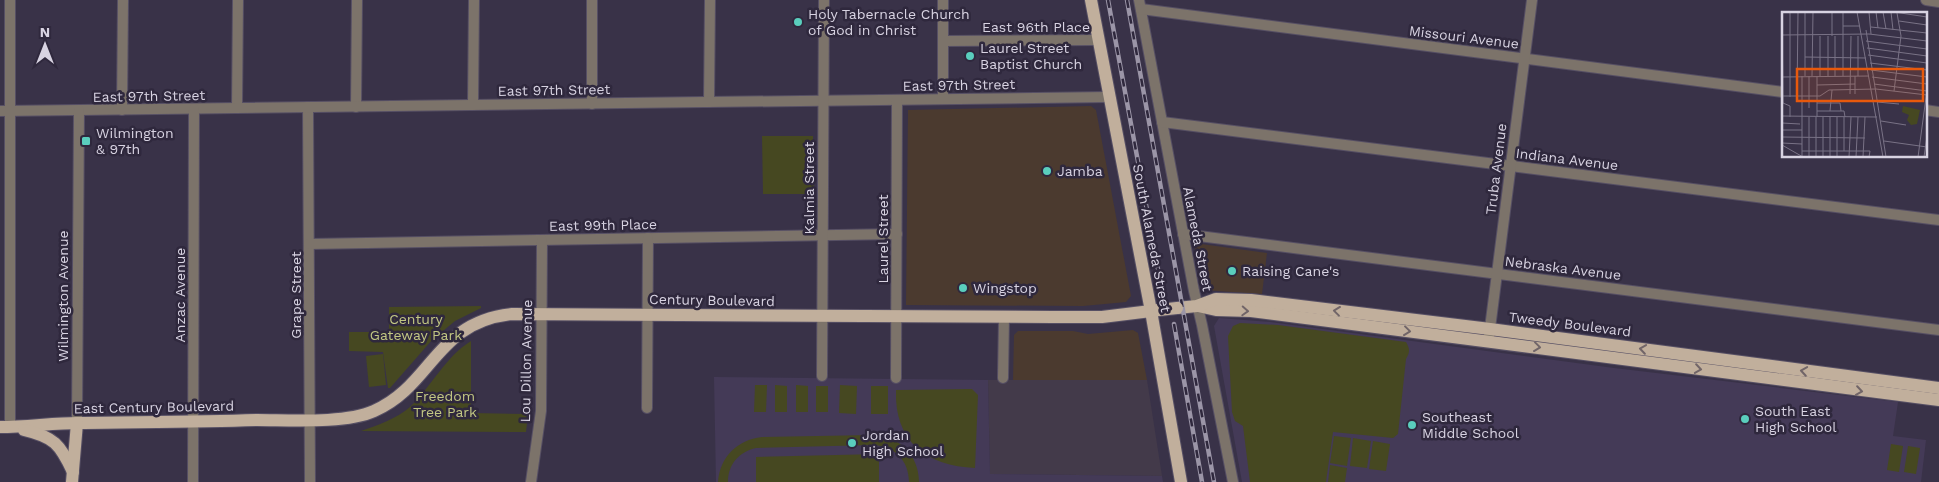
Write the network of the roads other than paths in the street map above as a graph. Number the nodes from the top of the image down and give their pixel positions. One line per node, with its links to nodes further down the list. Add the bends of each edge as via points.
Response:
1 (10, 0): 33 (street)
2 (123, 0): 31 (street)
3 (238, 0): 28 (street)
4 (357, 0): 27 (street)
5 (474, 0): 25 (street)
6 (592, 0): 24 (street)
7 (710, 0): 23 (street)
8 (824, 0): 21 (street, Kalmia Street)
9 (943, 0): 16 (street)
10 (1091, 0): 15 (main road, South Alameda Street)
11 (1532, 0): 17 (street, Truba Avenue)
12 (1926, 0): 13 (street)
13 (1939, 2)
14 (1140, 5): 17 (street, Missouri Avenue); 35 (street, Alameda Street)
15 (1099, 40): 16 (street, East 96th Place); 19 (main road, South Alameda Street)
16 (943, 41): 20 (street)
17 (1524, 59): 18 (street, Missouri Avenue); 36 (street, Truba Avenue)
18 (1782, 92)
19 (1108, 97): 20 (street, East 97th Street); 46 (main road, South Alameda Street)
20 (943, 99): 22 (street, East 97th Street)
21 (823, 100): 22 (street, East 97th Street); 23 (street, East 97th Street); 40 (street, Kalmia Street)
22 (897, 100): 38 (street, Laurel Street)
23 (709, 102): 24 (street, East 97th Street)
24 (592, 104): 25 (street, East 97th Street)
25 (473, 105): 27 (street, East 97th Street)
26 (308, 107): 27 (street, East 97th Street); 28 (street, East 97th Street); 43 (street, Grape Street)
27 (356, 107)
28 (237, 108): 29 (street, East 97th Street)
29 (194, 109): 31 (street, East 97th Street); 61 (street, Anzac Avenue)
30 (79, 110): 31 (street, East 97th Street); 33 (street, East 97th Street); 62 (street, Wilmington Avenue)
31 (122, 110)
32 (1926, 110): 34 (street)
33 (5, 111): 63 (street)
34 (1939, 112)
35 (1162, 122): 36 (street, Indiana Avenue); 39 (street, Alameda Street)
36 (1511, 166): 37 (street, Indiana Avenue); 44 (street, Truba Avenue)
37 (1939, 220)
38 (897, 234): 40 (street, East 99th Place); 50 (street, Laurel Street)
39 (1183, 234): 44 (street, Nebraska Avenue); 45 (street, Alameda Street)
40 (822, 235): 41 (street, East 99th Place); 49 (street, Kalmia Street)
41 (648, 238): 42 (street, East 99th Place); 48 (street)
42 (542, 240): 43 (street, East 99th Place); 47 (street, Lou Dillon Avenue)
43 (309, 244): 60 (street, Grape Street)
44 (1497, 274): 52 (street, Nebraska Avenue); 53 (street, Truba Avenue)
45 (1197, 306): 46 (main road, Tweedy Boulevard, bridge); 53 (main road, Tweedy Boulevard); 69 (street, Alameda Street)
46 (1155, 310): 51 (main road, Century Boulevard, via 1102,317); 68 (main road, South Alameda Street)
47 (541, 313): 48 (main road, Century Boulevard); 60 (main road, Century Boulevard, via 498,315 471,325 448,343 411,385 374,411 353,417); 67 (street, Lou Dillon Avenue, via 541,411)
48 (647, 314): 49 (main road, Century Boulevard); 59 (street)
49 (822, 316): 50 (main road, Century Boulevard); 54 (street, Kalmia Street)
50 (896, 317): 51 (main road, Century Boulevard); 55 (street, Laurel Street)
51 (1004, 317): 56 (street)
52 (1939, 330)
53 (1489, 335): 57 (main road, Tweedy Boulevard, one-way to 53); 58 (main road, Tweedy Boulevard, one-way to 58)
54 (822, 376)
55 (896, 378)
56 (1003, 378)
57 (1939, 388)
58 (1939, 400)
59 (647, 408)
60 (309, 419): 61 (main road, East Century Boulevard); 66 (street, Grape Street)
61 (193, 422): 62 (main road, East Century Boulevard); 65 (street, Anzac Avenue)
62 (77, 423): 63 (main road, East Century Boulevard); 64 (main road, Wilmington Avenue)
63 (5, 427): 64 (main road, via 40,434 57,443)
64 (73, 477)
65 (193, 482)
66 (310, 482)
67 (531, 482)
68 (1181, 482)
69 (1233, 482)

